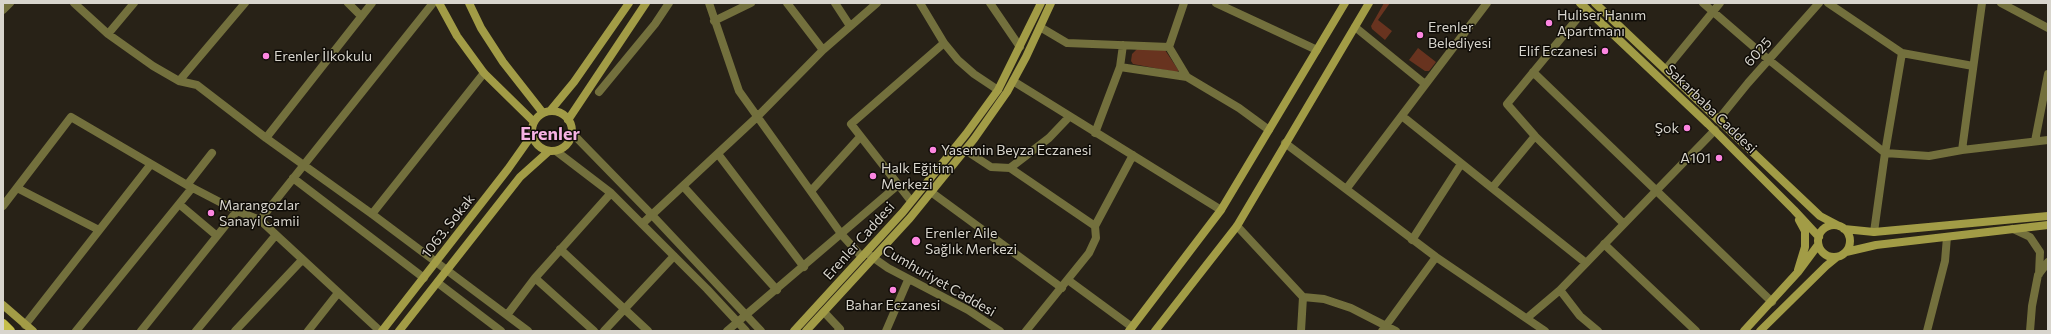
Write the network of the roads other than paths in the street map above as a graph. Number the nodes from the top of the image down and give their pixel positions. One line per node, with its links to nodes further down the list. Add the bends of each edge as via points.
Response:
1 (10, 3): 35 (street)
2 (74, 3): 43 (street)
3 (134, 3): 43 (street)
4 (245, 3): 59 (street)
5 (348, 3): 37 (street)
6 (372, 3): 37 (street)
7 (433, 3): 91 (street)
8 (439, 3): 56 (main road, via 457,36)
9 (469, 3): 64 (main road, via 481,28 500,56)
10 (629, 3): 64 (main road, via 574,82)
11 (646, 3): 68 (main road)
12 (669, 3): 63 (street)
13 (709, 3): 38 (street, Cumhuriyet Caddesi)
14 (751, 3): 38 (street)
15 (787, 3): 48 (street)
16 (835, 3): 39 (street)
17 (877, 3): 39 (street)
18 (920, 3): 44 (street)
19 (990, 3): 46 (street)
20 (1041, 3): 46 (main road, Erenler Caddesi)
21 (1051, 3): 40 (main road, Erenler Caddesi)
22 (1184, 3): 47 (street)
23 (1216, 3): 49 (street)
24 (1345, 3): 49 (main road)
25 (1369, 3): 41 (main road)
26 (1487, 3): 61 (street)
27 (1595, 3): 54 (main road, Sakarbaba Caddesi)
28 (1703, 3): 36 (street)
29 (1720, 3): 36 (street)
30 (1819, 3): 51 (street, 6025)
31 (1828, 3): 50 (street)
32 (1982, 3): 52 (street)
33 (2001, 3): 42 (street)
34 (1583, 6): 55 (street); 72 (main road, Sakarbaba Caddesi)
35 (3, 10)
36 (1713, 11): 51 (street); 54 (street)
37 (361, 16): 77 (street)
38 (714, 21): 66 (street, Cumhuriyet Caddesi, via 739,90)
39 (850, 26): 48 (street)
40 (1040, 27): 45 (street, via 1067,43); 60 (main road, Erenler Caddesi)
41 (1355, 27): 61 (street); 81 (main road)
42 (2048, 28)
43 (108, 34): 59 (street)
44 (944, 43): 62 (street, via 969,70); 78 (street, via 851,124)
45 (1122, 45): 47 (street); 53 (street)
46 (1020, 47): 62 (main road, Erenler Caddesi)
47 (1169, 47): 58 (street)
48 (823, 50): 66 (street)
49 (1317, 50): 71 (main road)
50 (1902, 54): 52 (street); 86 (street)
51 (1769, 60): 69 (street, 6025); 86 (street)
52 (1973, 66): 83 (street)
53 (1120, 67): 58 (street); 74 (street)
54 (1666, 69): 69 (main road, Sakarbaba Caddesi)
55 (1533, 72): 76 (street, via 1507,104); 101 (street)
56 (484, 73): 70 (main road); 110 (street)
57 (2048, 74): 80 (street)
58 (1186, 77): 71 (street, via 1240,108)
59 (179, 81): 77 (street, via 197,85)
60 (1013, 81): 67 (street); 82 (main road, Erenler Caddesi)
61 (1425, 84): 65 (street)
62 (998, 90): 104 (main road, Erenler Caddesi)
63 (599, 92)
64 (547, 112): 68 (main road, via 563,115); 70 (main road)
65 (1402, 116): 90 (street); 98 (street)
66 (757, 117): 87 (street); 100 (street, Cumhuriyet Caddesi)
67 (1068, 117): 74 (street); 92 (street, via 1044,143)
68 (568, 120): 73 (main road)
69 (1718, 120): 119 (main road, Sakarbaba Caddesi, via 1820,216)
70 (534, 122): 75 (main road)
71 (1269, 130): 107 (main road)
72 (1715, 130): 101 (street); 108 (main road, Sakarbaba Caddesi)
73 (572, 133): 84 (main road, via 566,145); 111 (street)
74 (1095, 133): 88 (street)
75 (532, 135): 84 (main road, via 538,146); 138 (main road, 1063. Sokak)
76 (1535, 136): 99 (street); 115 (street)
77 (266, 138): 91 (street)
78 (860, 138): 96 (street); 100 (street)
79 (2048, 140): 80 (street)
80 (2035, 141): 83 (street)
81 (1285, 143): 98 (street); 118 (main road)
82 (965, 150): 92 (street, via 991,167); 102 (main road, Erenler Caddesi)
83 (1962, 150): 86 (street, via 1929,156)
84 (552, 151): 103 (street); 142 (main road, 1063. Sokak, via 520,177)
85 (212, 153): 94 (street)
86 (1885, 153): 122 (street)
87 (718, 154): 95 (street); 141 (street)
88 (1133, 155): 107 (street); 117 (street)
89 (151, 164): 94 (street); 97 (street, via 71,117); 121 (street)
90 (1461, 164): 99 (street); 127 (street)
91 (304, 166): 93 (street); 110 (street)
92 (1010, 168): 117 (street)
93 (293, 178): 113 (street); 145 (street)
94 (190, 186): 105 (street); 109 (street)
95 (683, 186): 111 (street); 151 (street)
96 (898, 186): 104 (street); 123 (street)
97 (17, 188): 106 (street); 121 (street)
98 (1347, 188): 127 (street)
99 (1492, 188): 140 (street)
100 (810, 191): 123 (street, Cumhuriyet Caddesi)
101 (1656, 191): 115 (street); 155 (street)
102 (931, 192): 136 (main road, Erenler Caddesi); 150 (street)
103 (611, 193): 114 (street); 130 (street)
104 (911, 201): 132 (main road, Erenler Caddesi)
105 (179, 204): 124 (street); 169 (street)
106 (3, 206)
107 (1221, 210): 166 (main road)
108 (1794, 210): 128 (main road, Sakarbaba Caddesi); 143 (main road, via 1805,231)
109 (237, 211): 113 (street); 124 (street)
110 (372, 214): 138 (street)
111 (652, 215): 114 (street); 160 (street)
112 (2048, 216): 122 (main road, Sakarbaba Caddesi)
113 (260, 220): 125 (street)
114 (642, 224): 133 (street)
115 (1624, 224): 129 (street)
116 (2048, 225): 120 (main road)
117 (1096, 226): 148 (street, via 1096,238 1090,253)
118 (1236, 226): 154 (street); 190 (main road)
119 (1841, 227): 122 (main road, Sakarbaba Caddesi); 128 (main road, via 1834,225 1824,229); 131 (main road, via 1847,232 1850,242)
120 (2013, 229): 126 (main road); 144 (street, via 2030,237 2040,252)
121 (98, 230): 164 (street)
122 (1874, 232)
123 (842, 235): 132 (street, Cumhuriyet Caddesi); 141 (street)
124 (217, 236): 170 (street)
125 (275, 236): 137 (street); 171 (street)
126 (1947, 237): 131 (main road, via 1876,245); 198 (street, via 1945,261)
127 (1412, 240): 134 (street)
128 (1818, 241): 135 (main road, via 1827,256); 143 (main road)
129 (1604, 244): 140 (street); 195 (street)
130 (560, 249): 146 (street); 157 (street)
131 (1846, 252): 135 (main road)
132 (864, 255): 136 (street, Cumhuriyet Caddesi); 184 (main road, Erenler Caddesi)
133 (674, 256): 157 (street); 162 (street)
134 (1436, 257): 161 (street); 165 (street)
135 (1837, 257): 197 (main road)
136 (873, 258): 147 (street, Cumhuriyet Caddesi); 158 (main road, Erenler Caddesi)
137 (302, 260): 153 (street); 172 (street)
138 (436, 262): 142 (street); 145 (main road, 1063. Sokak)
139 (2048, 262): 144 (street)
140 (1586, 263): 152 (street)
141 (804, 267): 151 (street)
142 (448, 270): 149 (main road, 1063. Sokak); 159 (street)
143 (1798, 272): 155 (main road)
144 (2038, 275): 199 (street)
145 (424, 278): 174 (main road, 1063. Sokak)
146 (535, 278): 159 (street); 178 (street)
147 (908, 280): 187 (street); 188 (street, Cumhuriyet Caddesi, via 968,310)
148 (1068, 280): 150 (street); 166 (street)
149 (438, 283): 175 (main road, 1063. Sokak); 176 (street)
150 (1062, 288): 189 (street)
151 (777, 290): 160 (street)
152 (1560, 290): 161 (street); 194 (street, via 1580,316)
153 (338, 292): 173 (street); 174 (street)
154 (1303, 297): 165 (street, via 1324,299 1351,308); 191 (street)
155 (1772, 302): 196 (main road)
156 (3, 305): 164 (main road)
157 (624, 309): 179 (street); 180 (street)
158 (824, 312): 185 (main road, Erenler Caddesi); 186 (street, via 840,329)
159 (507, 315): 177 (street)
160 (746, 316): 162 (street); 183 (street)
161 (1527, 318): 193 (street)
162 (738, 323): 181 (street); 182 (street)
163 (3, 324): 167 (main road)
164 (25, 325): 168 (main road)
165 (1384, 328): 192 (street)
166 (1130, 329)
167 (10, 331)
168 (33, 331)
169 (76, 331)
170 (141, 331)
171 (196, 331)
172 (235, 331)
173 (308, 331)
174 (381, 331)
175 (399, 331)
176 (501, 331)
177 (528, 331)
178 (594, 331)
179 (604, 331)
180 (648, 331)
181 (727, 331)
182 (746, 331)
183 (761, 331)
184 (794, 331)
185 (806, 331)
186 (838, 331)
187 (886, 331)
188 (1000, 331)
189 (1026, 331)
190 (1155, 331)
191 (1301, 331)
192 (1396, 331)
193 (1545, 331)
194 (1598, 331)
195 (1696, 331)
196 (1744, 331)
197 (1760, 331)
198 (1927, 331)
199 (2030, 331)

